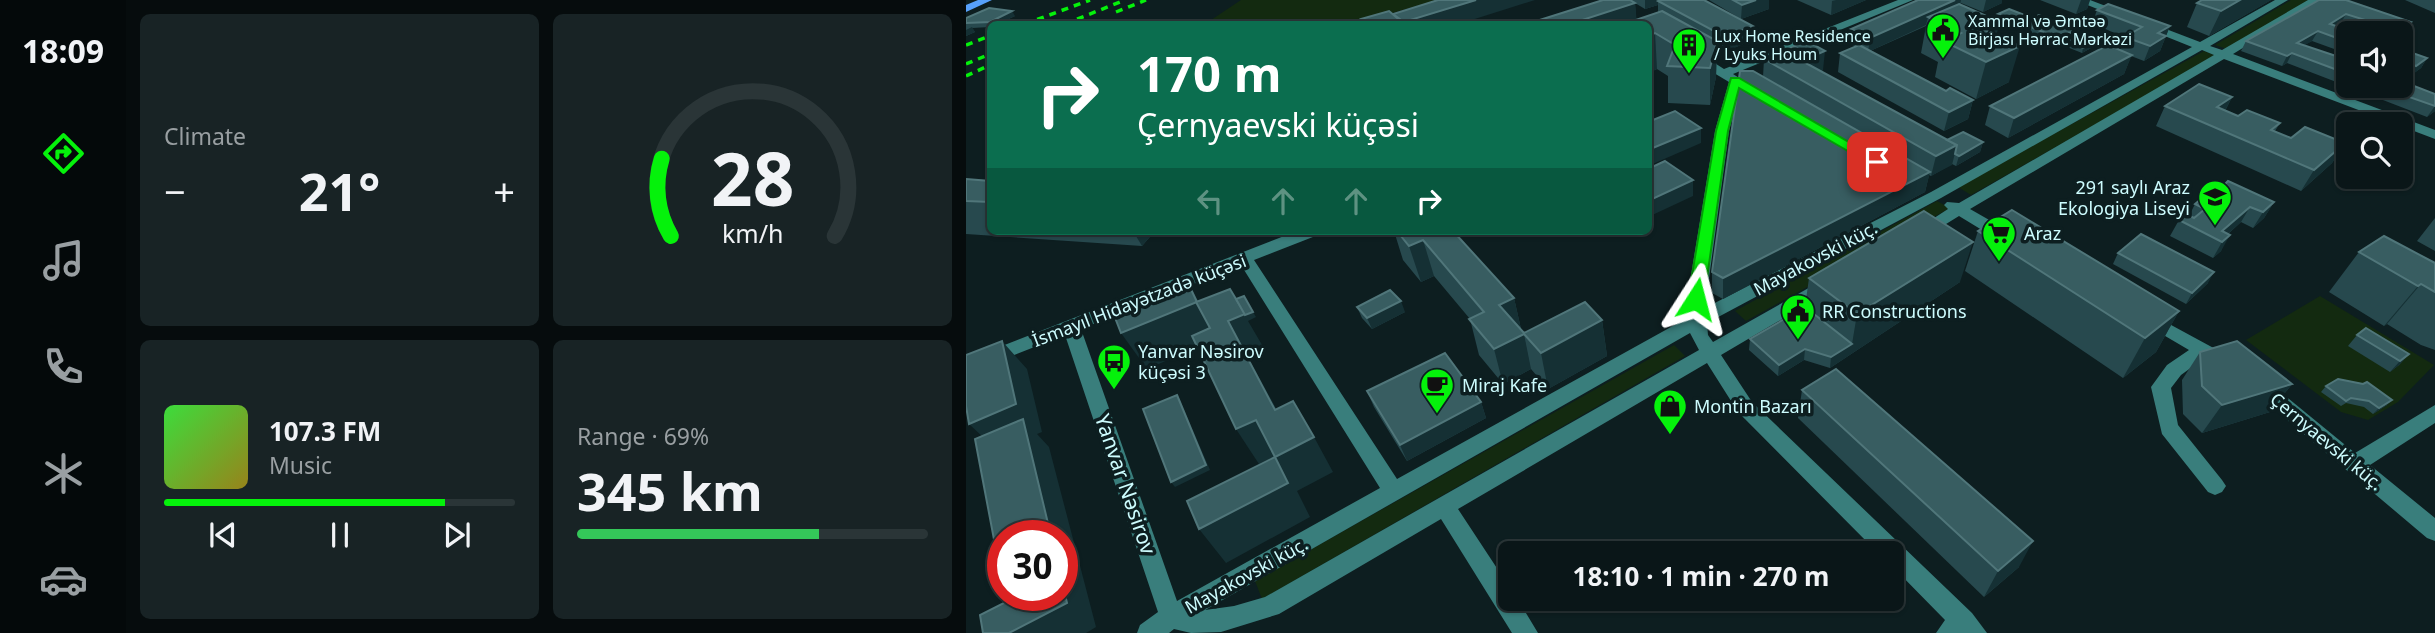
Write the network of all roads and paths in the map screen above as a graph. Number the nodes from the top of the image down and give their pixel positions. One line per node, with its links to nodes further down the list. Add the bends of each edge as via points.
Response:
1 (987, 0): 6 (main road)
2 (1908, 0): 10 (street)
3 (2080, 0): 7 (street)
4 (2283, 0): 7 (street, Mayakovski küç.)
5 (2316, 0): 9 (street)
6 (966, 9)
7 (2202, 46): 9 (street); 13 (street, Mayakovski küç.)
8 (1689, 53): 10 (street)
9 (2226, 55): 12 (street); 14 (street)
10 (1730, 77): 11 (street); 21 (street)
11 (1771, 101)
12 (2435, 135)
13 (1930, 192): 14 (street); 21 (street, Mayakovski küç.)
14 (1960, 211): 16 (street); 17 (street)
15 (1302, 235): 18 (street, İsmayıl Hidayətzadə küçəsi)
16 (1909, 238)
17 (2023, 247)
18 (1245, 258): 22 (street, İsmayıl Hidayətzadə küçəsi); 29 (street)
19 (1838, 279): 24 (street, Mayakovski küç.)
20 (2131, 309): 23 (street, Çernyaevski küç.)
21 (1696, 321): 24 (street); 29 (street, Mayakovski küç.)
22 (1071, 326): 25 (street, İsmayıl Hidayətzadə küçəsi); 32 (street, Yanvar Nəsirov)
23 (2203, 349): 27 (street, Çernyaevski küç., via 2253,380); 28 (street, via 2174,370 2161,387 2169,428)
24 (1708, 352): 30 (street, Mayakovski küç.); 33 (street, via 1745,407)
25 (966, 367)
26 (2435, 413): 27 (street)
27 (2355, 464): 31 (street, Çernyaevski küç.)
28 (2215, 486)
29 (1394, 492): 32 (street, Mayakovski küç.)
30 (1444, 506): 32 (street, Mayakovski küç., via 1271,606 1208,623); 35 (street)
31 (2435, 531)
32 (1171, 617): 34 (street)
33 (1962, 629)
34 (1149, 633)
35 (1526, 633)

